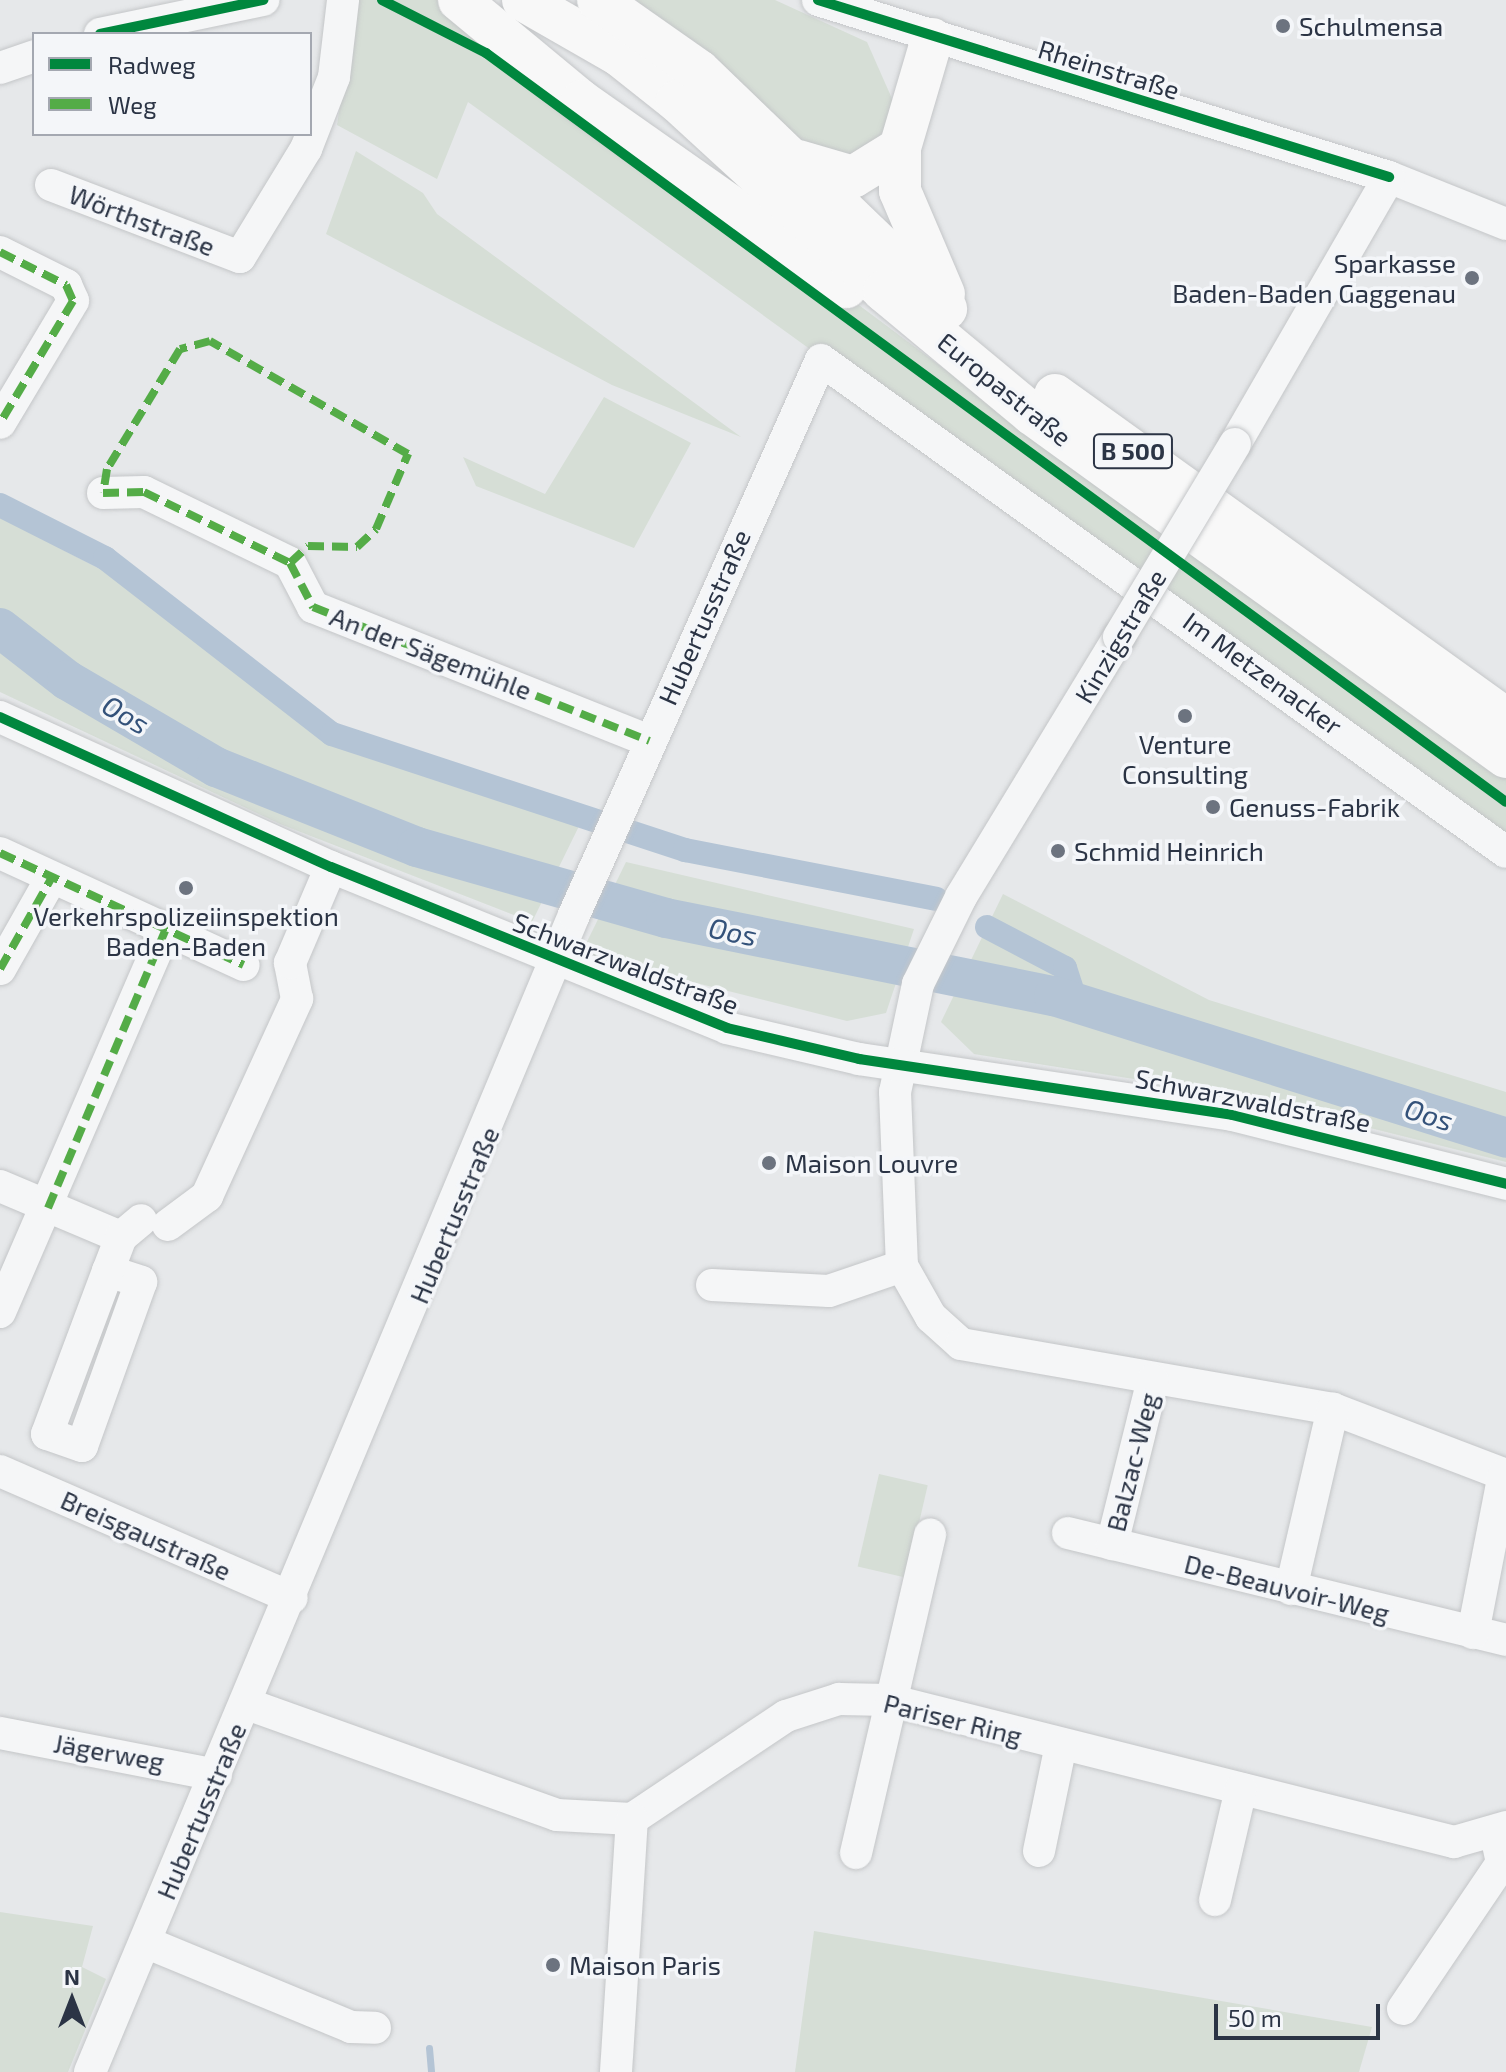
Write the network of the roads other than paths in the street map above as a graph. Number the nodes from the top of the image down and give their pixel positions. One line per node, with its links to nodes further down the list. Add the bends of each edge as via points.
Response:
1 (263, 0): 7 (street)
2 (343, 0): 11 (street, Wörthstraße, via 334,77)
3 (459, 0): 21 (main road, via 581,101)
4 (598, 0): 14 (main road, Europastraße / B 500, via 699,71)
5 (818, 0): 8 (street, Rheinstraße)
6 (533, 5): 21 (main road, Europastraße / B 500, via 677,101 884,291)
7 (110, 32)
8 (932, 39): 13 (main road); 15 (street, Rheinstraße)
9 (32, 57): 10 (street)
10 (0, 68)
11 (312, 134)
12 (311, 136): 16 (street, Wörthstraße, via 240,257)
13 (900, 148): 14 (main road, via 853,177); 19 (main road, via 906,215)
14 (793, 158): 19 (main road, Europastraße / B 500)
15 (1389, 177): 17 (street, Rheinstraße); 36 (street, Kinzigstraße, bridge, via 931,949)
16 (51, 185)
17 (1506, 224)
18 (0, 252): 22 (street, via 66,285 73,301)
19 (955, 317): 25 (main road, Europastraße / B 500)
20 (821, 360): 26 (street, Hubertusstraße); 28 (street, Im Metzenacker)
21 (1032, 414): 27 (main road, Europastraße / B 500)
22 (0, 423)
23 (103, 493): 26 (street, An der Sägemühle, via 144,492 290,563 313,607)
24 (0, 717): 30 (street, Schwarzwaldstraße)
25 (1506, 719)
26 (649, 741): 33 (street, Hubertusstraße)
27 (1506, 757)
28 (1506, 852)
29 (0, 853): 31 (street)
30 (331, 867): 33 (street, Schwarzwaldstraße); 40 (street, via 290,963 297,999 207,1196)
31 (51, 879): 32 (street); 35 (street)
32 (165, 931): 34 (street); 39 (street)
33 (559, 962): 36 (street, Schwarzwaldstraße, via 727,1028); 53 (street, Hubertusstraße)
34 (243, 965)
35 (0, 969)
36 (899, 1064): 37 (street, Schwarzwaldstraße, via 1232,1115); 41 (street)
37 (1506, 1184)
38 (0, 1186): 39 (street)
39 (48, 1208): 40 (street); 44 (street)
40 (143, 1227): 42 (street)
41 (902, 1266): 43 (street, via 829,1291); 45 (street, via 931,1317 961,1344)
42 (108, 1271): 42 (street, via 47,1434 82,1446 141,1282)
43 (712, 1285)
44 (0, 1312)
45 (1153, 1380): 46 (street); 51 (street, Balzac-Weg)
46 (1333, 1409): 48 (street); 52 (street)
47 (0, 1471): 53 (street, Breisgaustraße)
48 (1505, 1475): 54 (street)
49 (1068, 1533): 51 (street, De-Beauvoir-Weg)
50 (930, 1534): 56 (street)
51 (1112, 1544): 52 (street, De-Beauvoir-Weg)
52 (1291, 1589): 54 (street, De-Beauvoir-Weg)
53 (292, 1598): 57 (street, Hubertusstraße)
54 (1473, 1633): 55 (street, De-Beauvoir-Weg)
55 (1506, 1640)
56 (889, 1700): 59 (street, Pariser Ring); 62 (street, Pariser Ring, via 839,1699 786,1716); 65 (street)
57 (247, 1704): 60 (street, Hubertusstraße); 62 (street, via 557,1815)
58 (0, 1733): 60 (street, Jägerweg)
59 (1061, 1745): 61 (street, Pariser Ring); 64 (street)
60 (216, 1775): 67 (street, Hubertusstraße)
61 (1241, 1789): 63 (street, Pariser Ring, via 1454,1842); 66 (street)
62 (632, 1819): 71 (street)
63 (1501, 1831): 68 (street, via 1502,1863)
64 (1039, 1851)
65 (856, 1853)
66 (1215, 1900)
67 (145, 1942): 69 (street, via 351,2027); 70 (street, Hubertusstraße)
68 (1403, 2009)
69 (375, 2028)
70 (90, 2072)
71 (616, 2072)

